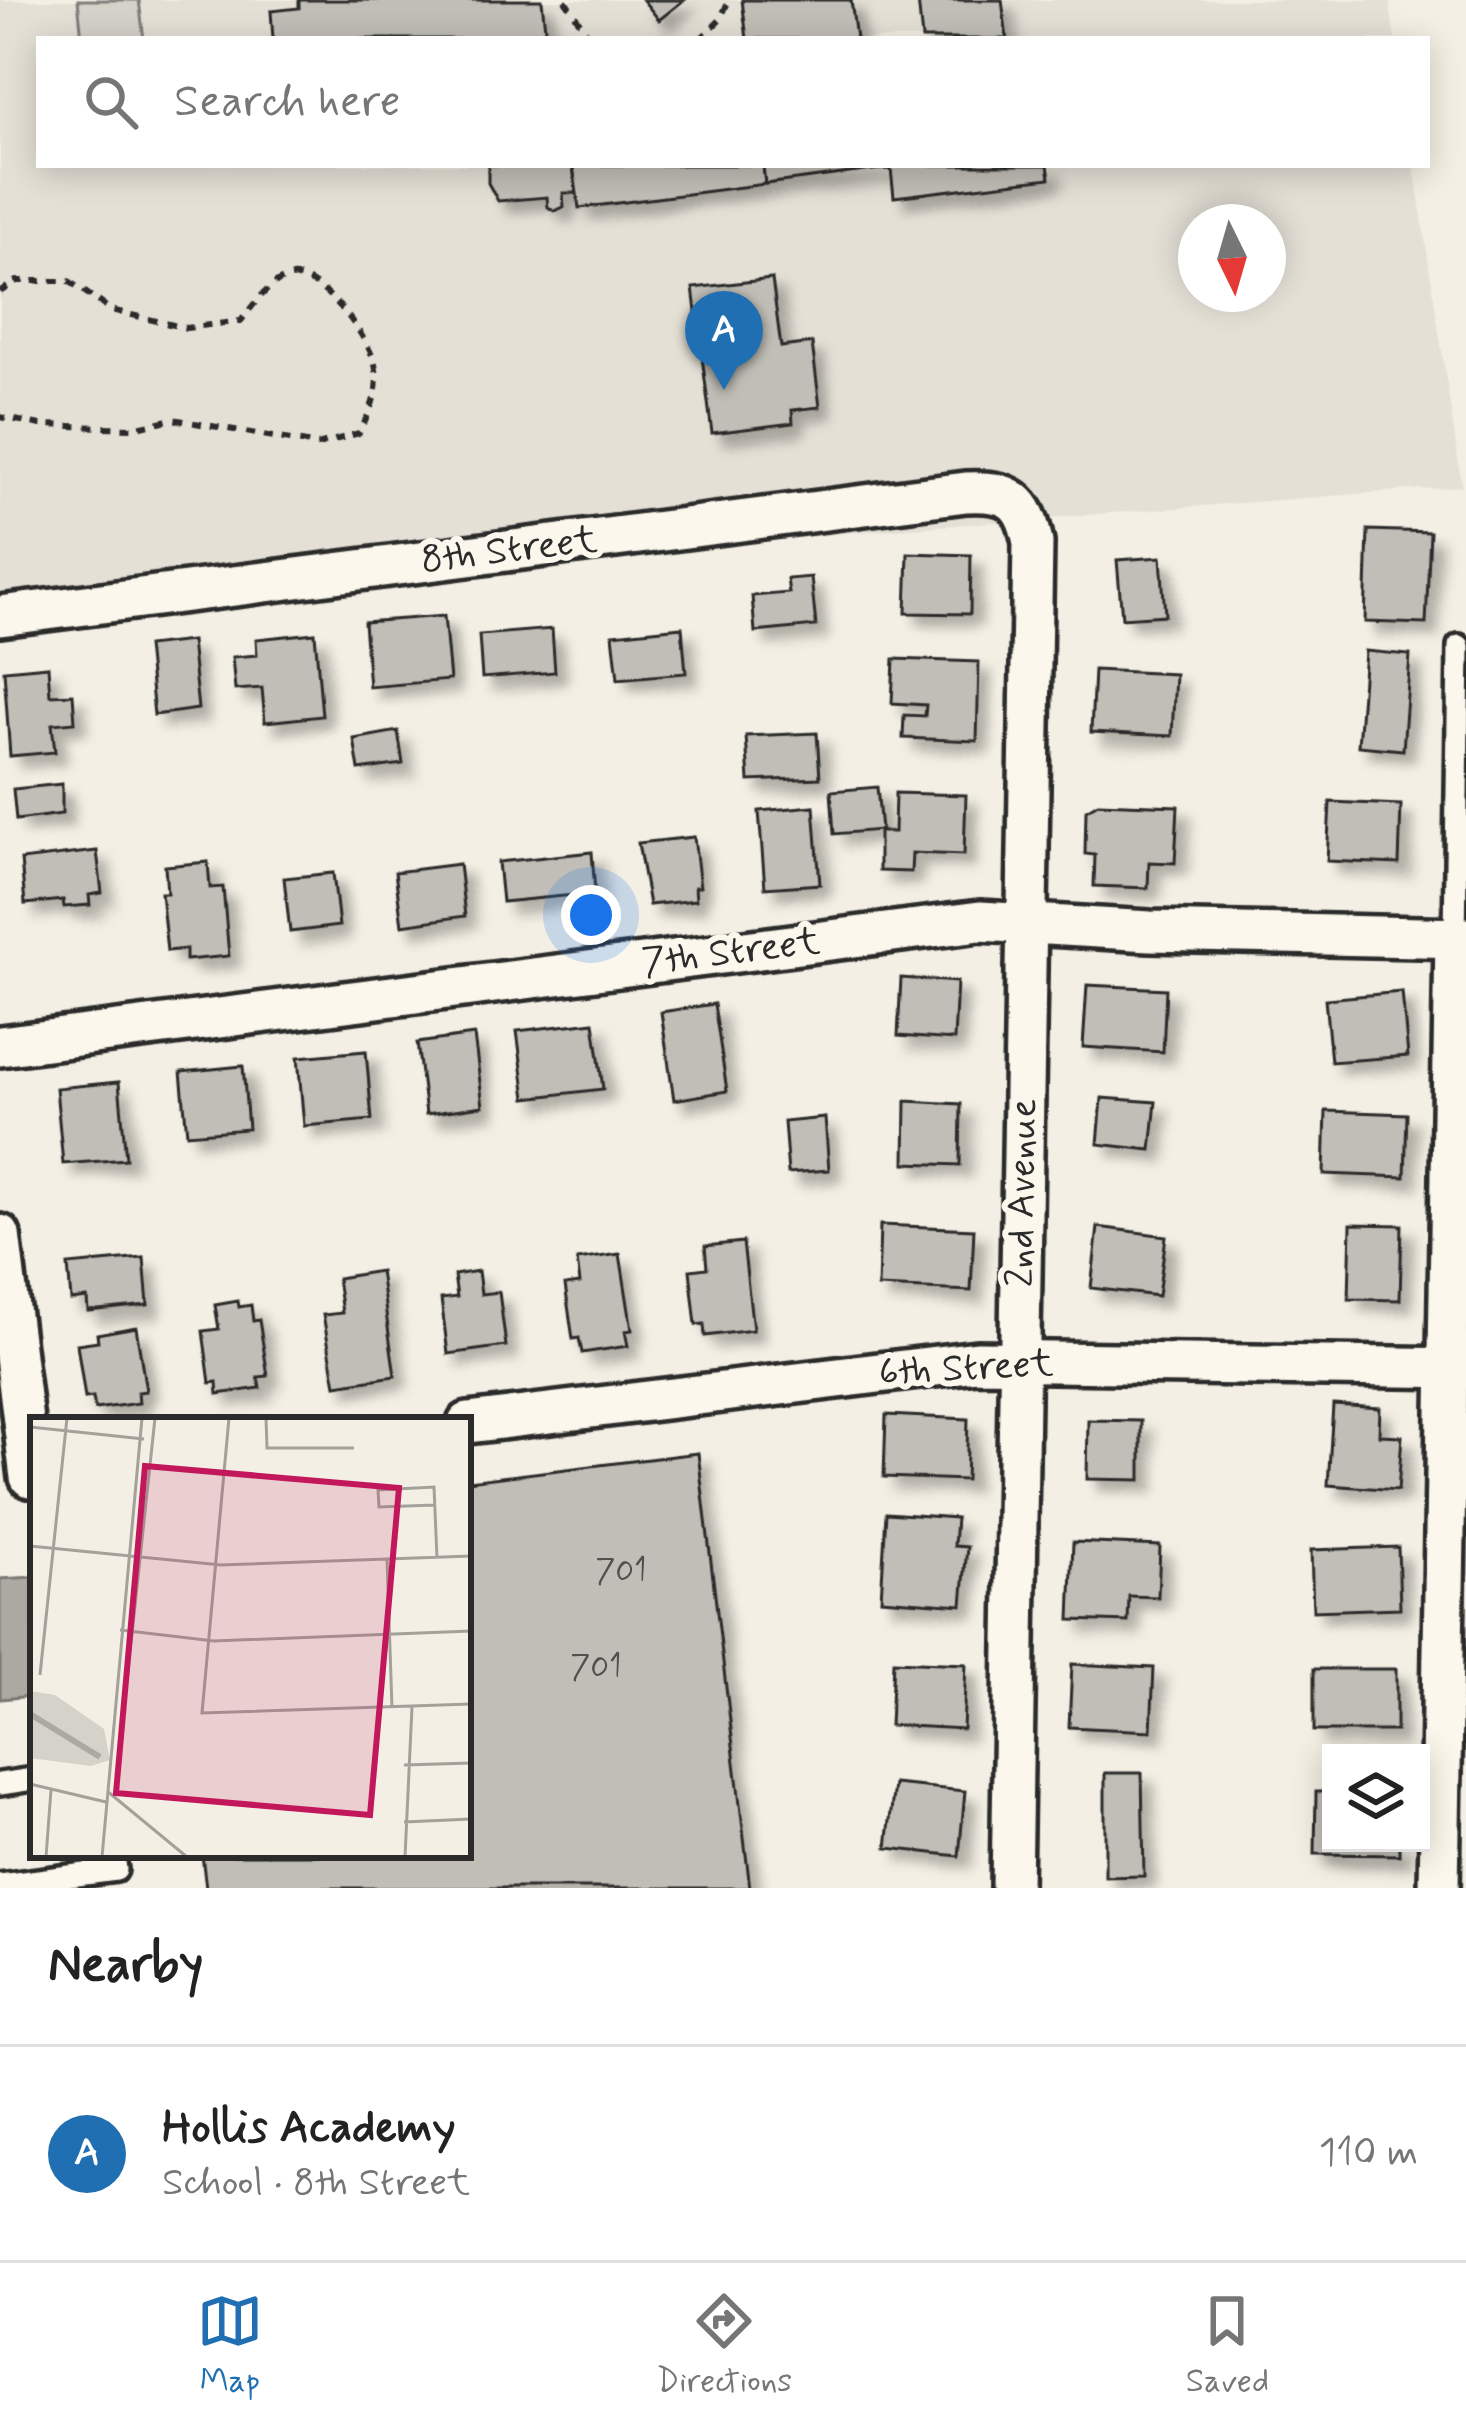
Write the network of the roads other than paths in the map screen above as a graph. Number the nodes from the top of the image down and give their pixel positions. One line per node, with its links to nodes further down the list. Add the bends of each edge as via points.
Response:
1 (1017, 502): 2 (street, 8th Street, via 966,492); 4 (street, 2nd Avenue, via 1033,544)
2 (0, 616)
3 (1459, 646): 5 (lane)
4 (1028, 924): 5 (street, 7th Street); 6 (street, 7th Street, via 980,921); 8 (street, 2nd Avenue)
5 (1461, 938): 9 (street)
6 (0, 1046)
7 (0, 1235): 11 (street)
8 (1020, 1362): 9 (street, 6th Street); 10 (street, 6th Street); 16 (street, 2nd Avenue)
9 (1457, 1368): 17 (street)
10 (471, 1423)
11 (21, 1478)
12 (30, 1780): 13 (lane)
13 (0, 1784)
14 (114, 1858): 15 (lane, via 116,1870)
15 (0, 1885)
16 (1011, 1888)
17 (1439, 1888)

